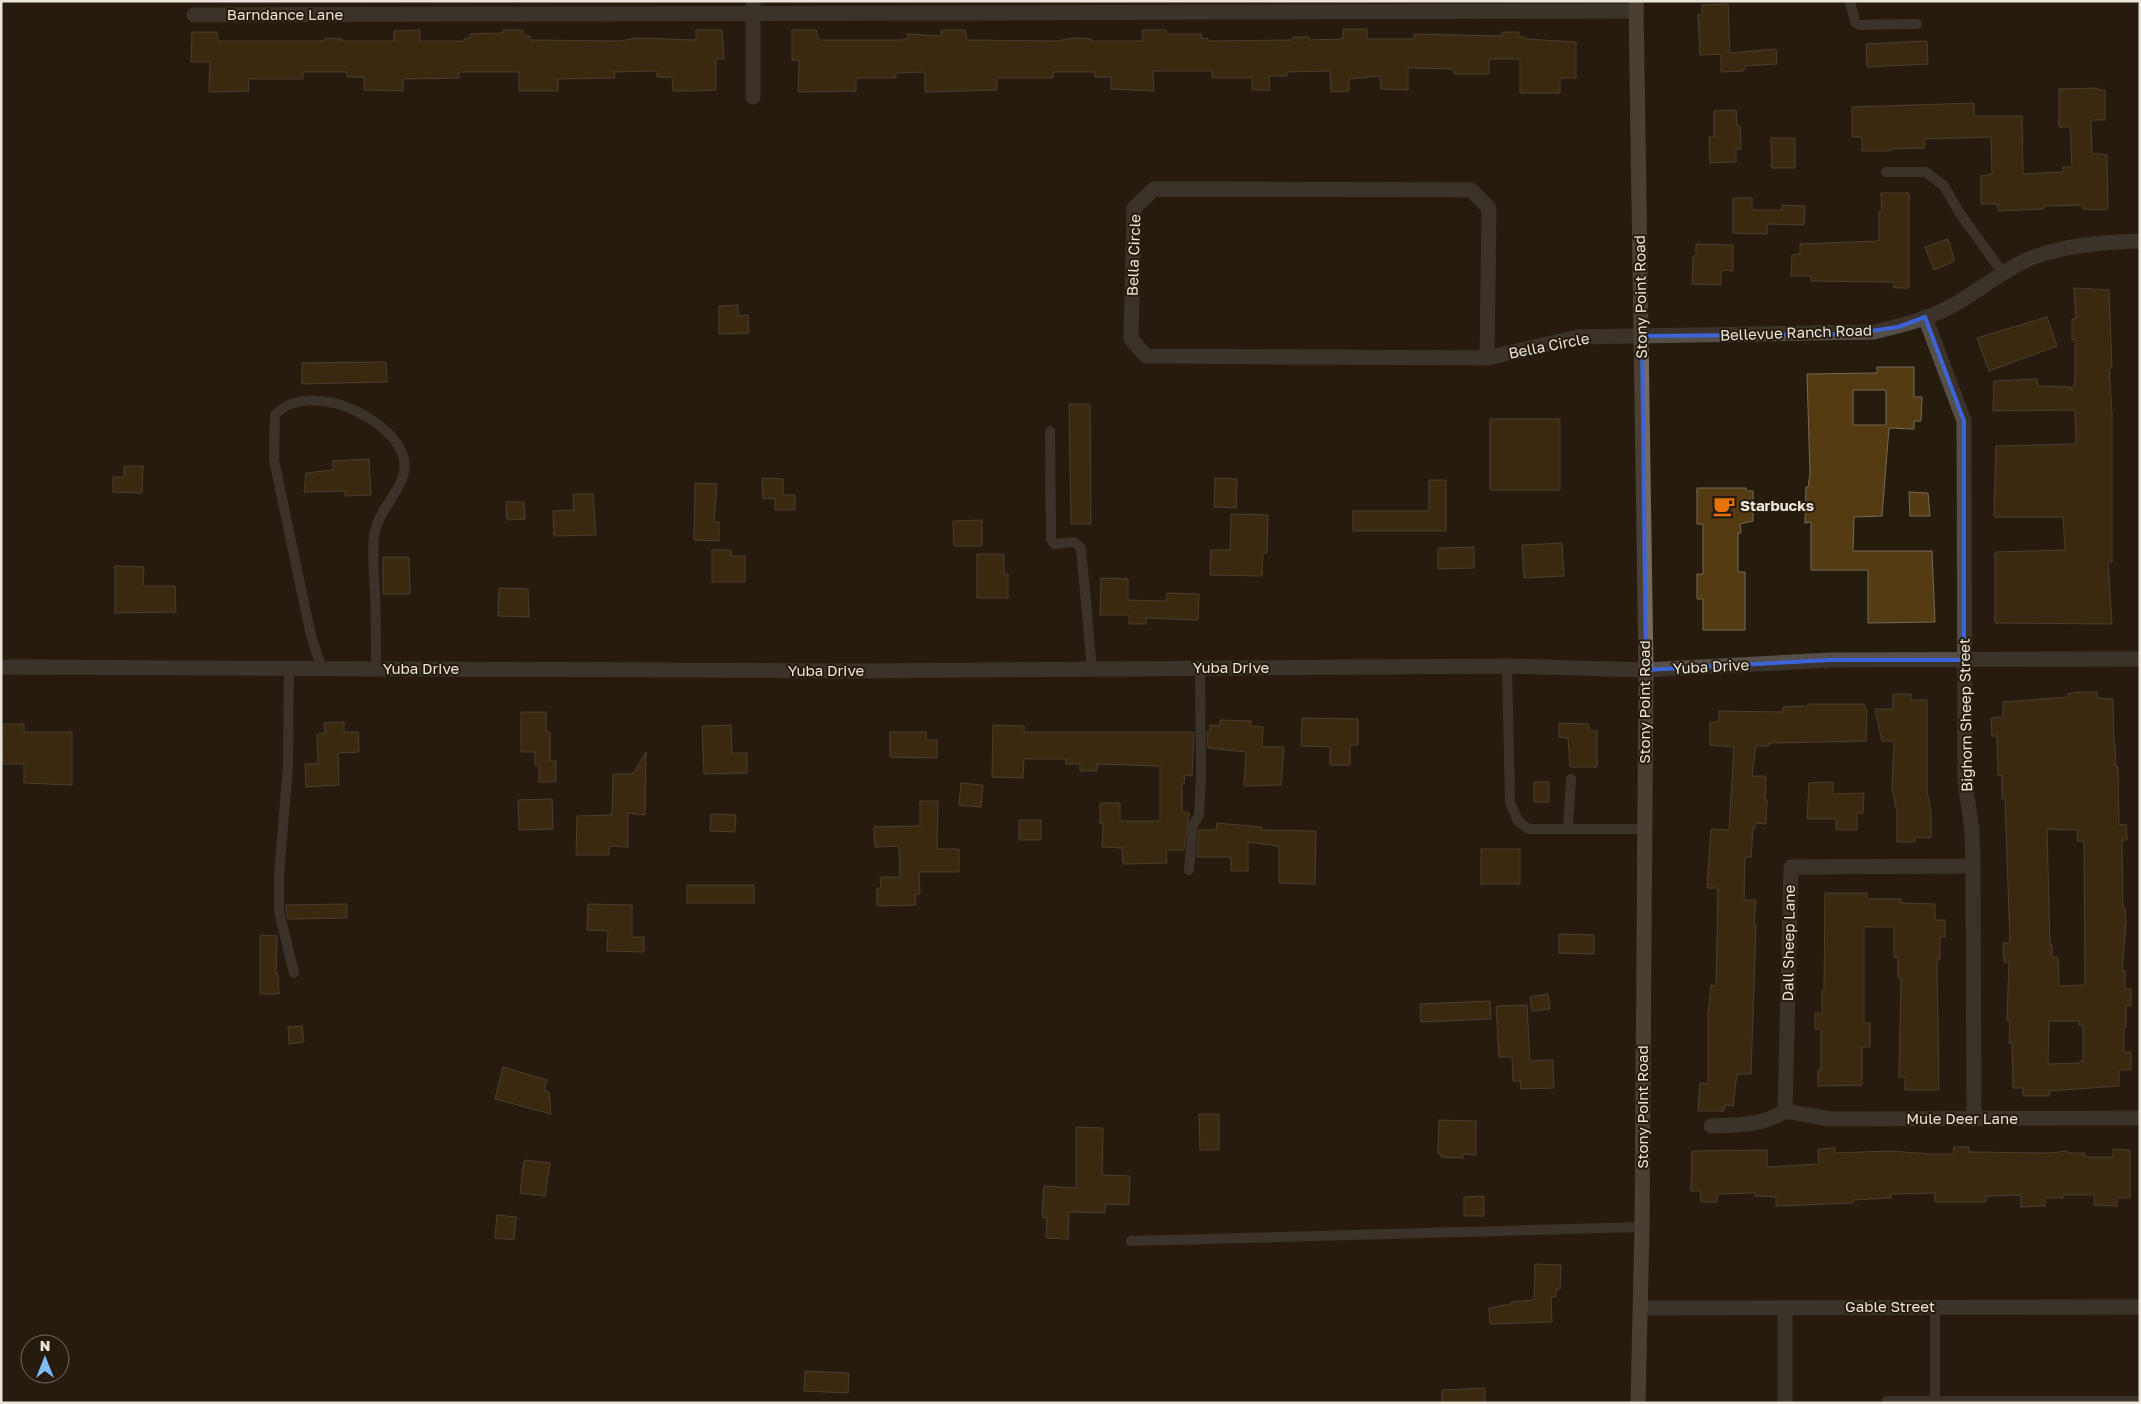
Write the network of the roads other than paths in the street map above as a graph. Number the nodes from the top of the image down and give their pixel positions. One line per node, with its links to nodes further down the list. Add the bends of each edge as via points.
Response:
1 (1850, 1): 8 (lane, via 1855,22 1859,25)
2 (1488, 6): 3 (street, Barndance Lane); 5 (street, Barndance Lane)
3 (1636, 6): 14 (main road, Stony Point Road)
4 (753, 7): 5 (street, Barndance Lane); 6 (street, Barndance Lane); 9 (street)
5 (938, 7)
6 (280, 8): 7 (street, Barndance Lane)
7 (194, 15)
8 (1917, 24)
9 (753, 97)
10 (1886, 172): 12 (lane, via 1926,172 1944,186 1958,212)
11 (2140, 242): 12 (street, Bellevue Ranch Road, via 2062,248)
12 (2002, 272): 13 (street, Bellevue Ranch Road, via 1948,308)
13 (1925, 318): 14 (street, Bellevue Ranch Road, via 1898,327 1850,334); 18 (street, Bighorn Sheep Street, via 1964,421)
14 (1642, 336): 15 (street, Bella Circle, via 1578,337); 26 (main road, Stony Point Road)
15 (1487, 358): 15 (street, Bella Circle, via 1489,208 1471,190 1154,189 1134,208 1132,339 1146,356)
16 (1050, 431): 25 (lane, via 1051,539 1054,544 1074,542 1081,548)
17 (2140, 659): 18 (street, Yuba Drive)
18 (1964, 660): 26 (street, Yuba Drive, via 1831,660); 30 (street, Bighorn Sheep Street, via 1965,782)
19 (1507, 666): 22 (street, Yuba Drive); 26 (street, Yuba Drive); 28 (lane, via 1510,802 1518,821 1528,829)
20 (1, 667): 21 (street, Yuba Drive)
21 (289, 668): 23 (street, Yuba Drive); 32 (lane, via 288,765 279,910)
22 (1200, 668): 25 (street, Yuba Drive); 31 (lane, via 1199,814 1193,825)
23 (322, 669): 24 (street, Yuba Drive); 24 (lane, via 311,636 274,460 275,415 282,407 306,400 344,406 384,427 399,445 404,464 403,478 375,529)
24 (376, 669): 25 (street, Yuba Drive)
25 (1092, 669)
26 (1646, 670): 29 (main road, Stony Point Road)
27 (1571, 779): 28 (lane)
28 (1568, 828): 29 (lane)
29 (1645, 829): 37 (main road, Stony Point Road)
30 (1973, 866): 33 (street, Dall Sheep Lane, via 1791,867); 35 (street, Bighorn Sheep Street)
31 (1189, 870)
32 (294, 973)
33 (1785, 1111): 35 (street, Mule Deer Lane, via 1830,1119); 36 (street, via 1758,1124)
34 (2140, 1118): 35 (street, Mule Deer Lane)
35 (1974, 1119)
36 (1711, 1126)
37 (1642, 1227): 38 (lane); 41 (main road, Stony Point Road)
38 (1131, 1241)
39 (1934, 1307): 40 (street, Gable Street); 42 (street, Gable Street); 45 (lane)
40 (2140, 1307)
41 (1640, 1308): 42 (street, Gable Street); 46 (main road, Stony Point Road)
42 (1785, 1308): 47 (street)
43 (1887, 1401): 45 (lane)
44 (2140, 1401): 45 (lane)
45 (1935, 1402)
46 (1638, 1403)
47 (1785, 1403)

